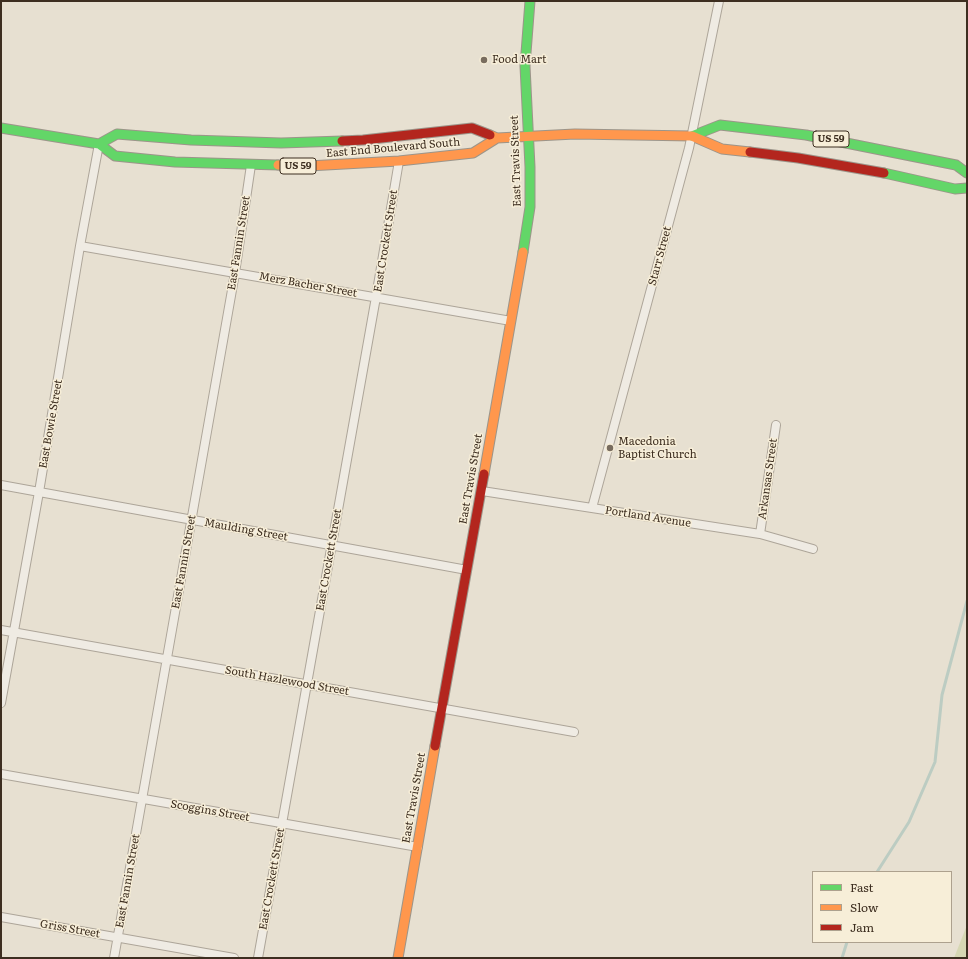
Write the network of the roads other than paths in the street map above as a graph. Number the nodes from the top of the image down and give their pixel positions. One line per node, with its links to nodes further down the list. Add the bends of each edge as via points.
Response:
1 (530, 1): 5 (main road, East Travis Street, via 525,66)
2 (719, 1): 4 (street, Starr Street)
3 (1, 128): 7 (main road, East End Boulevard South / US 59)
4 (692, 136): 5 (main road, East End Boulevard South / US 59, via 582,134); 10 (main road, East End Boulevard South / US 59, via 720,125 799,134 956,165); 11 (main road, East End Boulevard South / US 59, via 722,149 798,158 955,189); 20 (street, Starr Street)
5 (528, 137): 6 (main road, East End Boulevard South / US 59); 15 (main road, East Travis Street, via 530,207)
6 (497, 138): 7 (main road, East End Boulevard South / US 59, via 472,128 363,140 257,143 117,134); 8 (main road, East End Boulevard South / US 59, via 473,153)
7 (99, 144): 9 (main road, East End Boulevard South / US 59, via 115,156 175,162); 12 (street, East Bowie Street)
8 (399, 161): 9 (main road, East End Boulevard South / US 59, via 308,166); 14 (street, East Crockett Street)
9 (251, 165): 13 (street, East Fannin Street)
10 (967, 173)
11 (967, 188)
12 (80, 246): 13 (street, Merz Bacher Street); 19 (street, East Bowie Street)
13 (235, 273): 14 (street, Merz Bacher Street); 21 (street, East Fannin Street)
14 (376, 297): 15 (street, Merz Bacher Street); 23 (street, East Crockett Street)
15 (511, 321): 18 (main road, East Travis Street)
16 (776, 424): 22 (street, Arkansas Street)
17 (1, 485): 19 (street, Maulding Street)
18 (482, 491): 20 (street, Portland Avenue); 25 (main road, East Travis Street)
19 (39, 492): 21 (street, Maulding Street); 27 (street, East Bowie Street)
20 (592, 508): 22 (street, Portland Avenue)
21 (191, 520): 23 (street, Maulding Street); 28 (street, East Fannin Street)
22 (760, 534): 24 (street, Portland Avenue)
23 (332, 545): 25 (street, Maulding Street); 29 (street, East Crockett Street)
24 (813, 549)
25 (467, 570): 31 (main road, East Travis Street)
26 (1, 630): 27 (street, South Hazlewood Street)
27 (14, 632): 28 (street, South Hazlewood Street); 30 (street, East Bowie Street)
28 (167, 659): 29 (street, South Hazlewood Street); 34 (street, East Fannin Street)
29 (307, 684): 31 (street, South Hazlewood Street); 35 (street, East Crockett Street)
30 (1, 703)
31 (442, 709): 32 (street, South Hazlewood Street); 36 (main road, East Travis Street)
32 (574, 732)
33 (1, 774): 34 (street, Scoggins Street)
34 (142, 799): 35 (street, Scoggins Street); 38 (street, East Fannin Street)
35 (282, 823): 36 (street, Scoggins Street); 41 (street, East Crockett Street)
36 (418, 847): 42 (main road, East Travis Street)
37 (1, 917): 38 (street, Griss Street)
38 (118, 937): 39 (street, East Fannin Street); 40 (street, Griss Street)
39 (114, 958)
40 (234, 958)
41 (258, 958)
42 (398, 958)

